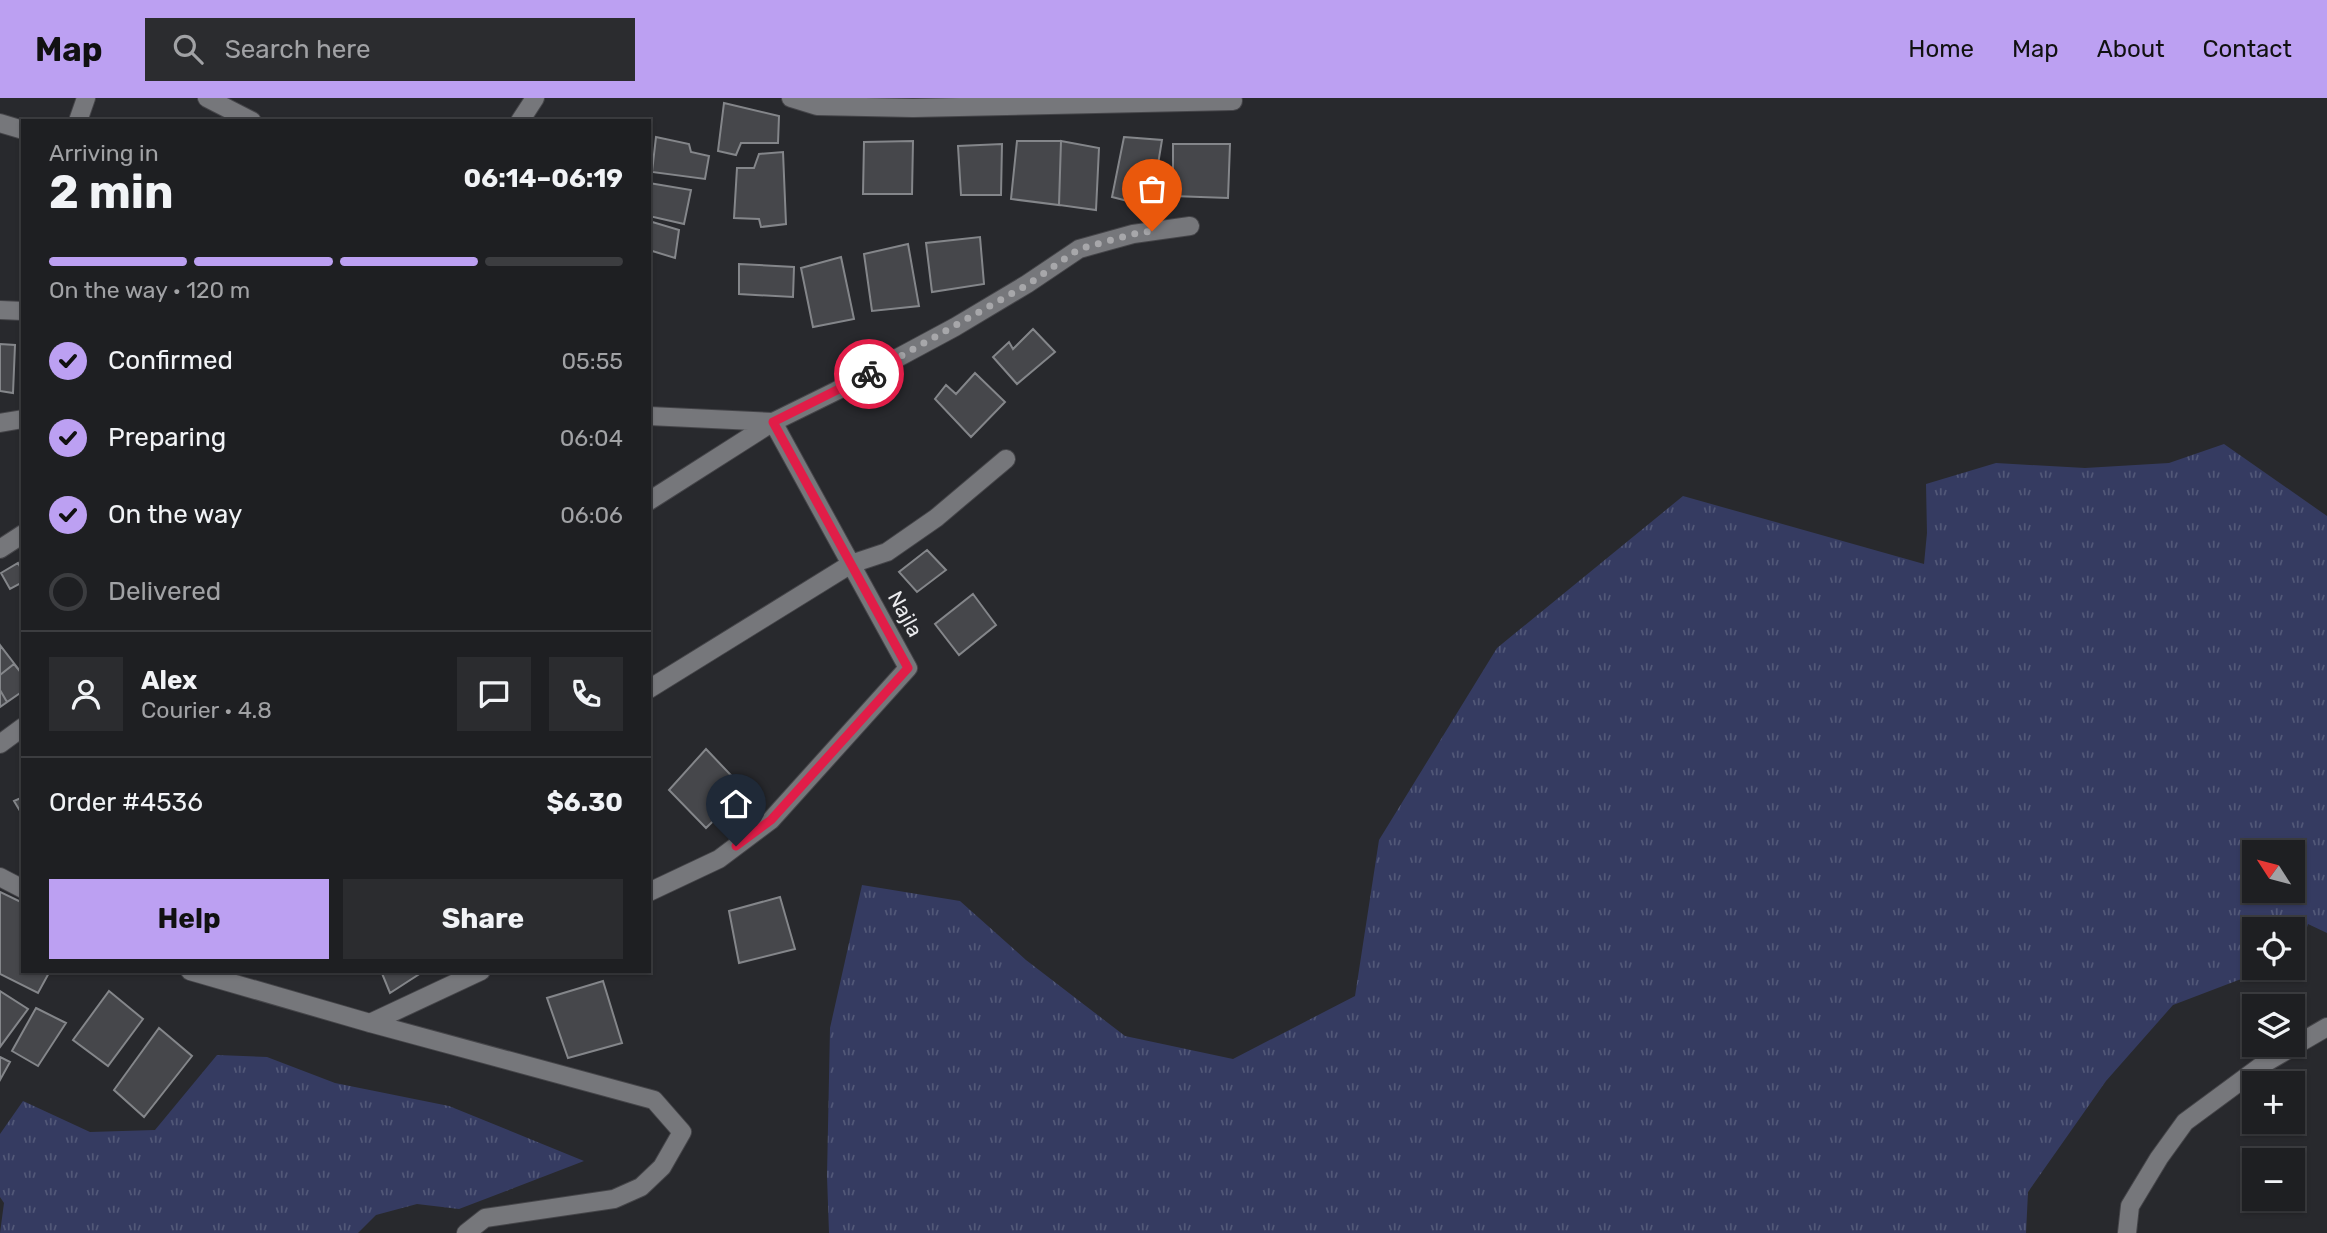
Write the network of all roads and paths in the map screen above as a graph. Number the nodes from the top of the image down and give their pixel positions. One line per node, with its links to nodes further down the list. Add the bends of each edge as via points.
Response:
1 (86, 98): 6 (street)
2 (207, 98): 7 (street)
3 (535, 98): 8 (street)
4 (791, 98): 5 (street, via 817,106 913,108)
5 (1233, 101)
6 (79, 119)
7 (248, 119)
8 (521, 119)
9 (0, 123): 10 (street)
10 (21, 129)
11 (1189, 226): 16 (street, via 1133,234 1079,249 955,327)
12 (0, 310): 13 (street)
13 (21, 311)
14 (651, 416): 16 (street)
15 (21, 419): 17 (street)
16 (773, 422): 19 (street); 22 (street, Najla)
17 (0, 423)
18 (1006, 459): 22 (street, via 887,552)
19 (651, 500)
20 (21, 535): 21 (street)
21 (0, 549)
22 (851, 564): 23 (street); 28 (street, Najla, via 908,668 771,820 719,859)
23 (651, 687)
24 (21, 728): 25 (street)
25 (0, 744)
26 (0, 877): 27 (street)
27 (21, 888)
28 (651, 891)
29 (197, 973): 31 (street)
30 (477, 973): 31 (street)
31 (370, 1023): 33 (street, via 654,1100 682,1132 662,1167 641,1188 614,1199 485,1218)
32 (2327, 1027): 34 (street, via 2265,1063 2185,1122 2130,1206)
33 (466, 1233)
34 (2127, 1233)

